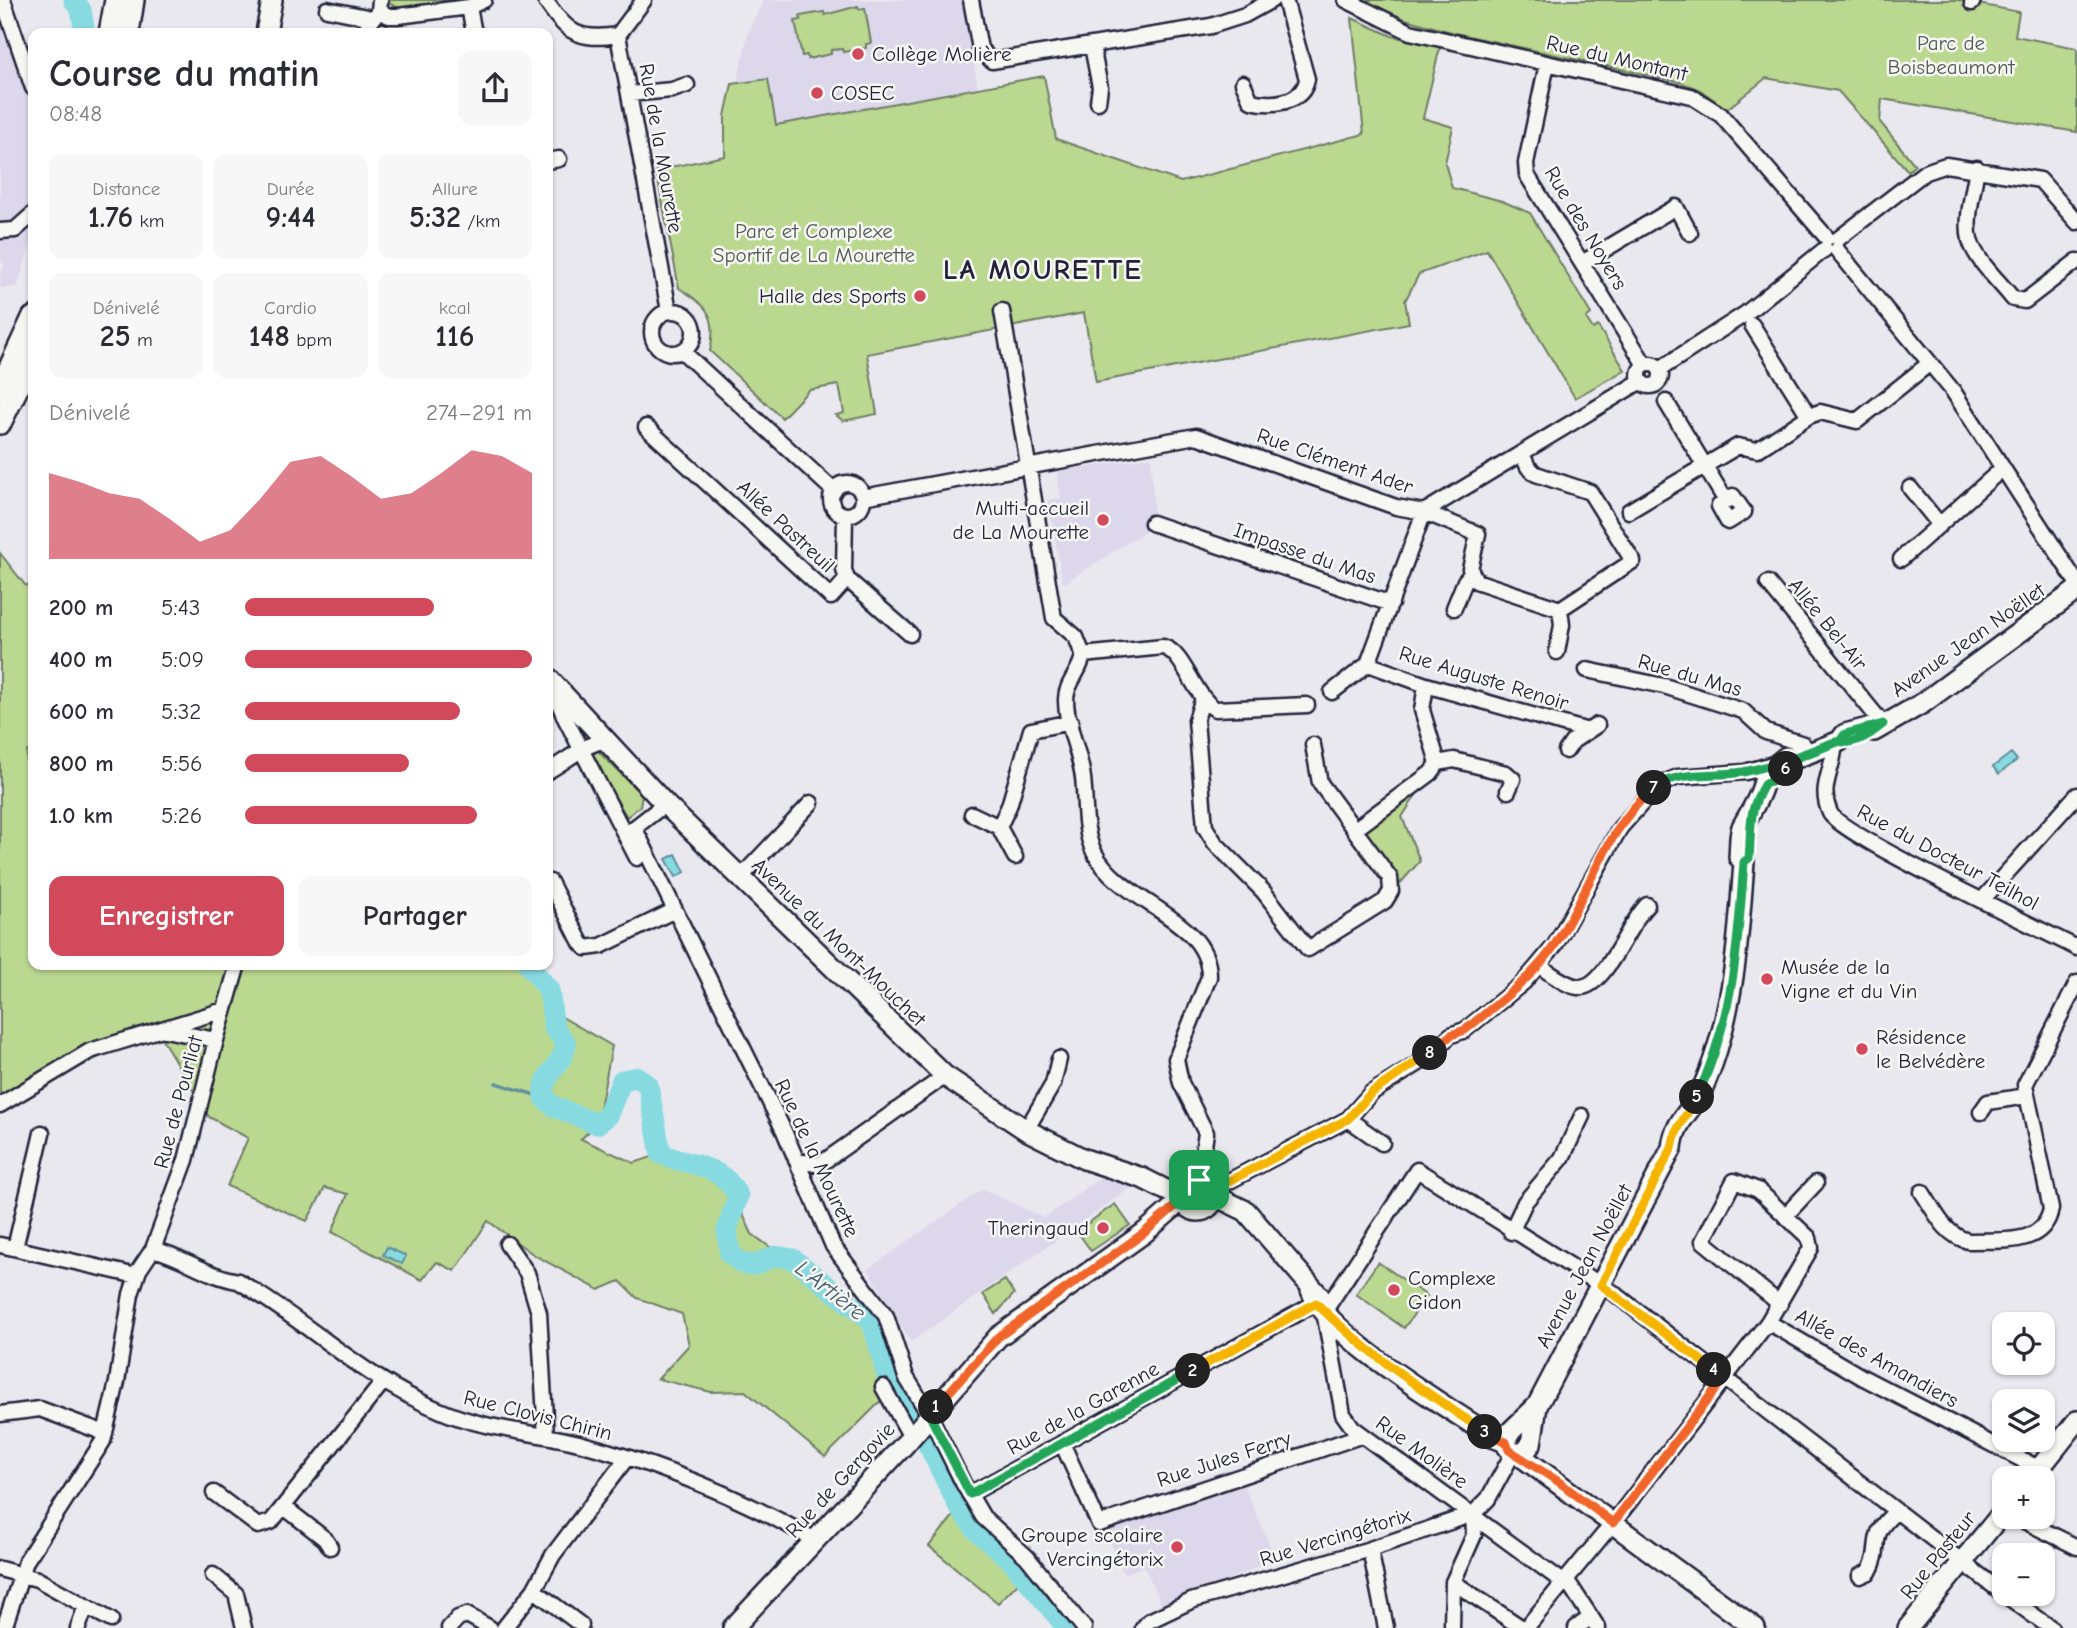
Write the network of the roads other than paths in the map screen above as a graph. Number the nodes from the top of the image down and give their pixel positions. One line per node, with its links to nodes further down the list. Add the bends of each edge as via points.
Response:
1 (4, 0): 24 (street)
2 (116, 0): 16 (highway)
3 (133, 0): 17 (highway)
4 (272, 0): 18 (main road)
5 (484, 0): 13 (street)
6 (545, 0): 21 (street, via 581,37)
7 (644, 0): 21 (street)
8 (971, 0): 22 (street, via 980,49 992,61)
9 (1272, 0): 12 (street)
10 (1285, 0): 25 (street, via 1306,90 1267,105 1251,101)
11 (1346, 0): 23 (street, Rue du Montant, via 1410,32)
12 (1250, 6): 22 (street, via 1211,26)
13 (469, 7): 15 (street, via 398,16); 20 (street)
14 (327, 9): 15 (street)
15 (377, 9): 19 (street)
16 (111, 28)
17 (129, 28)
18 (267, 28)
19 (366, 28)
20 (473, 28)
21 (618, 35): 27 (street, Rue de la Mourette)
22 (1092, 46): 28 (street, via 1100,87)
23 (1547, 64): 34 (street, Rue du Montant, via 1691,96 1710,106); 36 (street, Rue des Noyers, via 1526,170)
24 (28, 73)
25 (1243, 83)
26 (687, 85): 27 (street)
27 (629, 93): 37 (street, Rue de la Mourette)
28 (1098, 102)
29 (1978, 168): 31 (street, via 2040,180); 34 (street, via 1946,165 1925,172); 35 (street, via 1970,240 2013,299 2025,301)
30 (28, 218): 32 (street, via 15,230)
31 (2077, 222)
32 (0, 231)
33 (1690, 233): 36 (street, via 1676,207)
34 (1832, 244): 42 (street, Rue du Montant); 45 (street, via 1745,314)
35 (2077, 261)
36 (1582, 263): 43 (street, Rue des Noyers)
37 (669, 311): 41 (street, via 685,315 693,324 694,337); 41 (street, via 653,325 654,342 663,351)
38 (1002, 311): 54 (street, via 1024,426)
39 (1752, 325): 49 (street)
40 (28, 329): 47 (highway)
41 (682, 351): 57 (street)
42 (1930, 363): 49 (street, via 1857,421 1820,412); 55 (street, Rue du Montant)
43 (1645, 365): 45 (street); 46 (street, via 1639,373)
44 (28, 366): 50 (highway)
45 (1660, 369): 46 (street, via 1658,384 1649,387)
46 (1641, 381): 52 (street, Rue Clément Ader)
47 (0, 389)
48 (1666, 402): 53 (street)
49 (1808, 416): 53 (street, via 1757,450 1738,446)
50 (0, 423)
51 (646, 427): 67 (street, Allée Pastreuil, via 831,597)
52 (1521, 454): 60 (street, Rue Clément Ader); 73 (street, via 1536,474 1590,492 1633,561)
53 (1705, 466): 59 (street); 62 (street, via 1726,501 1733,496 1744,512)
54 (1027, 467): 58 (street, Rue Clément Ader); 60 (street, Rue Clément Ader, via 1196,436 1396,507); 76 (street, via 1054,618 1076,637)
55 (2003, 468): 64 (street); 69 (street, Rue du Montant)
56 (1910, 488): 64 (street)
57 (834, 491): 58 (street, via 850,484); 61 (street, via 833,506)
58 (863, 496): 61 (street, via 859,510)
59 (1629, 511)
60 (1424, 512): 66 (street, via 1478,534); 71 (street, Impasse du Mas)
61 (845, 514): 67 (street, Allée Pastreuil)
62 (1737, 517)
63 (1152, 523): 71 (street, Impasse du Mas)
64 (1940, 525): 65 (street)
65 (1900, 559)
66 (1470, 575): 72 (street); 73 (street)
67 (846, 579): 74 (street)
68 (1768, 583): 86 (street, Allée Bel-Air)
69 (2077, 583)
70 (2077, 590): 86 (main road, Avenue Jean Noëllet, via 1923,703)
71 (1391, 604): 77 (street)
72 (1454, 608)
73 (1560, 609): 75 (street)
74 (910, 634)
75 (1557, 652)
76 (1083, 655): 83 (street, via 1169,648); 85 (street, via 1066,699)
77 (1368, 664): 80 (street, Rue Auguste Renoir); 82 (street)
78 (1587, 670): 92 (street, Rue du Mas, via 1664,686 1743,711 1766,732 1803,744)
79 (553, 683): 87 (main road, Avenue du Mont-Mouchet)
80 (1426, 685): 91 (street, Rue Auguste Renoir, via 1593,728); 93 (street, via 1422,710)
81 (553, 688): 90 (street, Rue de la Mourette)
82 (1332, 692)
83 (1202, 701): 84 (street, via 1215,709 1231,710); 103 (street, via 1196,720 1205,827 1308,949 1385,901 1391,891 1390,878)
84 (1307, 705)
85 (1071, 722): 102 (street, via 1031,730); 132 (street, via 1093,850 1124,889 1190,934 1204,949 1209,965 1209,977 1176,1059 1181,1083 1206,1133)
86 (1883, 724): 88 (main road, Avenue Jean Noëllet, via 1845,734)
87 (607, 741): 90 (street, via 598,740); 100 (main road, Avenue du Mont-Mouchet)
88 (1835, 742): 92 (main road, Avenue Jean Noëllet); 108 (street, Rue du Docteur Teilhol, via 1824,799 1831,816 1886,852)
89 (1313, 745): 103 (street, via 1320,783)
90 (582, 751): 94 (street); 104 (street, Rue de la Mourette)
91 (1566, 751)
92 (1794, 758): 95 (street); 96 (main road, Avenue Jean Noëllet, via 1772,782)
93 (1438, 763): 97 (street, via 1454,760 1506,774); 103 (street)
94 (553, 768)
95 (1745, 772): 96 (street); 112 (street, via 1678,777 1650,791 1620,828)
96 (1765, 783): 142 (main road, Avenue Jean Noëllet, via 1748,820 1749,858 1744,862 1732,996 1723,1032 1696,1101 1673,1135 1672,1148)
97 (1511, 785)
98 (2077, 795): 108 (street)
99 (811, 803): 106 (street)
100 (665, 804): 104 (street); 106 (main road, Avenue du Mont-Mouchet)
101 (972, 814): 102 (street)
102 (999, 827): 105 (street)
103 (1354, 830)
104 (630, 831): 110 (street, Rue de la Mourette)
105 (1015, 856)
106 (740, 878): 119 (main road, Avenue du Mont-Mouchet)
107 (553, 888): 110 (street, via 586,948 601,946)
108 (1983, 899): 111 (street, Rue du Docteur Teilhol)
109 (1647, 905): 112 (street, via 1594,984 1580,988)
110 (670, 913): 128 (street, Rue de la Mourette)
111 (2077, 948)
112 (1539, 966): 124 (street, via 1465,1030 1451,1035 1419,1063 1371,1093)
113 (236, 970): 115 (street, Rue de Pourliat)
114 (2077, 983): 120 (street, via 2029,1072)
115 (224, 1010): 116 (street); 117 (street, Rue de Pourliat)
116 (156, 1029): 117 (street); 121 (street, via 90,1051)
117 (216, 1040): 140 (street, Rue de Pourliat, via 187,1157)
118 (1059, 1059): 125 (street, via 1053,1084)
119 (946, 1076): 125 (main road, Avenue du Mont-Mouchet); 128 (street, via 819,1165)
120 (2027, 1096): 122 (street, via 1988,1102); 131 (street, via 2051,1209 2039,1233 2029,1238 1958,1239)
121 (0, 1105)
122 (1980, 1112)
123 (1582, 1116): 135 (street, via 1562,1158 1525,1202)
124 (1348, 1119): 127 (street); 132 (street)
125 (1026, 1130): 129 (main road, Avenue du Mont-Mouchet, via 1084,1159)
126 (42, 1133): 139 (street)
127 (1382, 1143)
128 (796, 1160): 151 (street, Rue de la Mourette, via 833,1246 886,1315)
129 (1147, 1181): 132 (main road, Avenue du Mont-Mouchet); 134 (main road)
130 (1816, 1184): 133 (street)
131 (1922, 1192)
132 (1196, 1196): 134 (main road, Rue de Gergovie); 136 (main road, Rue de Gergovie); 143 (main road, Avenue du Mont-Mouchet, via 1268,1234)
133 (1786, 1216): 144 (street, via 1809,1238 1811,1248); 144 (street, via 1758,1191 1734,1181 1704,1235 1705,1245)
134 (1162, 1217): 136 (main road, Rue de Gergovie)
135 (1511, 1232): 142 (street); 143 (street, via 1417,1170)
136 (1144, 1233): 151 (main road, Rue de Gergovie, via 998,1337)
137 (507, 1244): 154 (street, via 527,1273 539,1313)
138 (0, 1245): 139 (street)
139 (15, 1248): 141 (street)
140 (153, 1249): 141 (street, Rue de Pourliat); 147 (street, Rue Clovis Chirin, via 179,1255 204,1271 261,1294)
141 (137, 1276): 152 (street, Rue de Pourliat)
142 (1601, 1285): 146 (street); 155 (main road, Avenue Jean Noëllet)
143 (1320, 1303): 153 (street, Rue Molière, via 1343,1414); 155 (main road, Avenue du Mont-Mouchet, via 1348,1322 1371,1353 1468,1421); 156 (street, Rue de la Garenne)
144 (1780, 1304): 145 (street)
145 (1768, 1322): 146 (street); 158 (street, Allée des Amandiers)
146 (1724, 1378): 163 (street); 165 (street)
147 (383, 1382): 154 (street, Rue Clovis Chirin, via 453,1415 509,1432); 162 (street)
148 (883, 1387): 151 (street)
149 (0, 1414): 152 (street, via 40,1409)
150 (2077, 1421): 159 (main road)
151 (920, 1427): 161 (street); 168 (main road, Rue de Gergovie)
152 (105, 1433): 174 (street, Rue de Pourliat)
153 (1363, 1435): 156 (street, Rue Jules Ferry, via 1099,1524); 164 (street, Rue Molière)
154 (546, 1436): 157 (street, Rue Clovis Chirin)
155 (1518, 1441): 164 (street, via 1488,1499); 165 (main road, Avenue du Mont-Mouchet, via 1559,1482)
156 (1062, 1443): 161 (street, Rue de la Garenne)
157 (626, 1459): 168 (street, Rue Clovis Chirin, via 741,1499); 180 (street, via 553,1555)
158 (2022, 1466)
159 (2042, 1466)
160 (214, 1493): 162 (street, via 258,1526 271,1522)
161 (970, 1494): 194 (street, via 983,1517 1027,1558)
162 (284, 1507): 169 (street)
163 (1896, 1513): 172 (street); 176 (street, via 1877,1532 1875,1561 1869,1572)
164 (1473, 1514): 171 (street, Rue Vercingétorix); 177 (street, Rue Molière); 178 (street, via 1474,1535)
165 (1613, 1523): 177 (street); 200 (main road, Avenue du Mont-Mouchet)
166 (1992, 1526): 172 (main road, Rue Pasteur)
167 (2040, 1529): 170 (street)
168 (815, 1540): 193 (main road, Rue de Gergovie)
169 (330, 1547)
170 (2077, 1547)
171 (1370, 1549): 195 (street, Rue Vercingétorix, via 1191,1601); 196 (street)
172 (1962, 1564): 179 (street); 201 (main road, Rue Pasteur)
173 (0, 1569): 174 (street)
174 (20, 1574): 181 (street); 187 (street, Rue de Pourliat)
175 (213, 1575): 189 (street, via 236,1594)
176 (1860, 1576)
177 (1565, 1580): 184 (street, Rue Molière); 198 (street)
178 (1453, 1582): 197 (street); 198 (street)
179 (1992, 1585)
180 (534, 1590): 185 (street); 192 (street)
181 (86, 1606): 183 (street); 188 (street)
182 (2018, 1606): 186 (street)
183 (111, 1620)
184 (1594, 1622): 199 (street)
185 (581, 1625)
186 (2041, 1625)
187 (4, 1628)
188 (78, 1628)
189 (244, 1628)
190 (449, 1628): 191 (street, via 467,1615)
191 (490, 1628)
192 (504, 1628)
193 (733, 1628)
194 (1084, 1628)
195 (1143, 1628)
196 (1386, 1628)
197 (1452, 1628)
198 (1524, 1628)
199 (1576, 1628)
200 (1755, 1628)
201 (1908, 1628)

